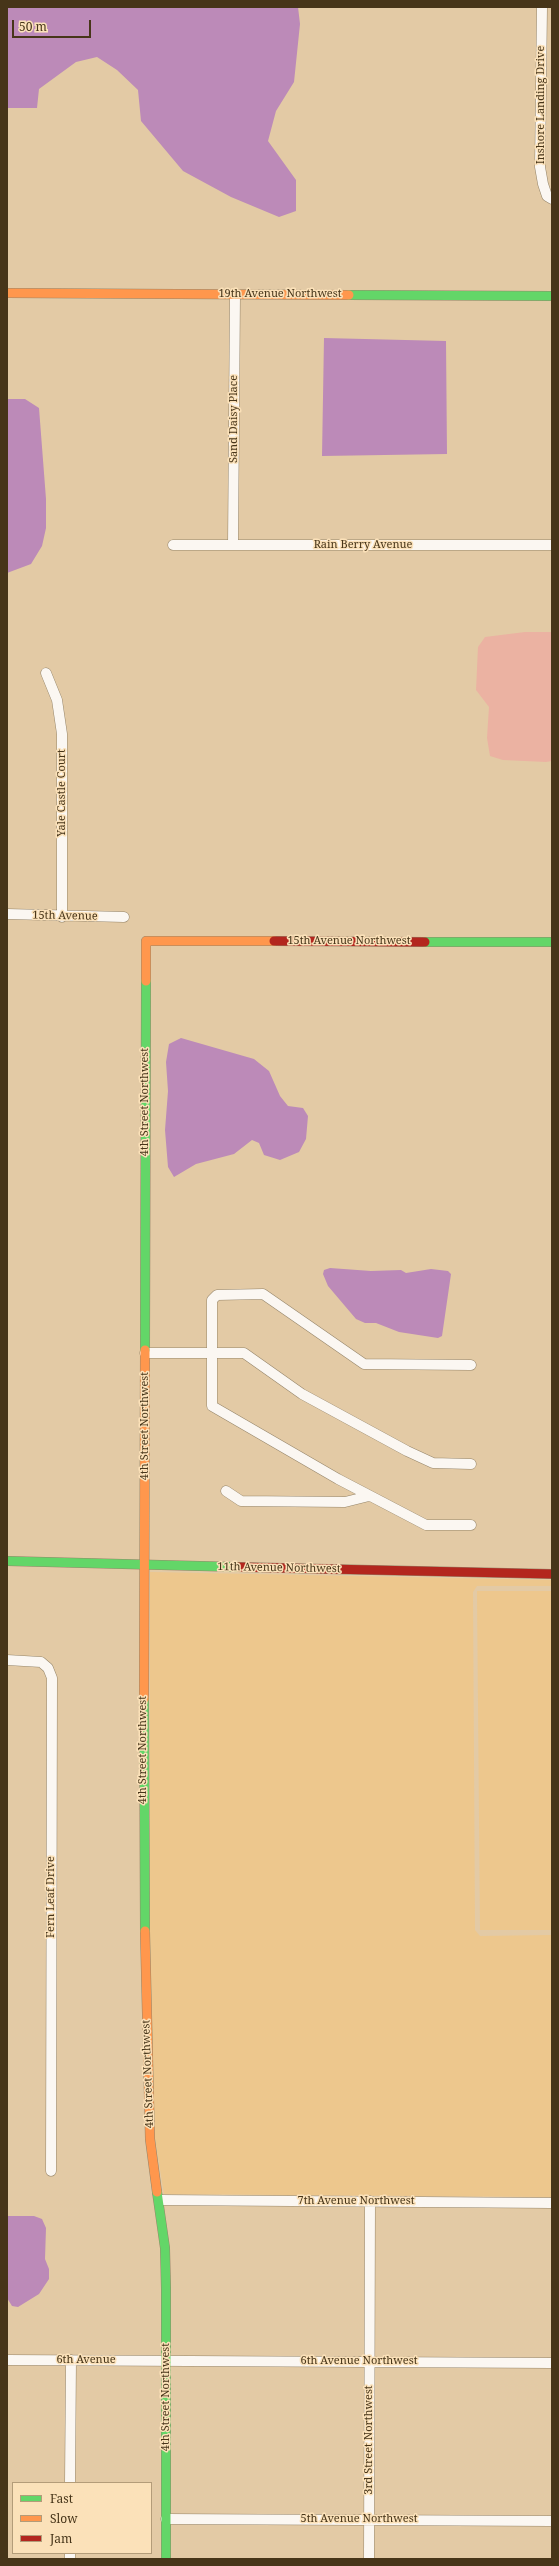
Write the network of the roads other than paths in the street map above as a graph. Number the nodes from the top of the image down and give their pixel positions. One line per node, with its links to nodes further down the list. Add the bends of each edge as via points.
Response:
1 (542, 7): 2 (street, Inshore Landing Drive, via 540,167 547,196)
2 (552, 199)
3 (7, 293): 4 (street, 19th Avenue Northwest)
4 (235, 294): 5 (street, 19th Avenue Northwest); 7 (street, Sand Daisy Place)
5 (552, 296)
6 (173, 545): 7 (street, Rain Berry Avenue)
7 (233, 545): 8 (street, Rain Berry Avenue)
8 (552, 545)
9 (46, 673): 11 (street, Yale Castle Court, via 57,700 62,734)
10 (7, 914): 11 (street, 15th Avenue)
11 (62, 916): 12 (street, 15th Avenue)
12 (124, 917)
13 (146, 941): 14 (street, 15th Avenue Northwest); 15 (street, 4th Street Northwest)
14 (552, 942)
15 (145, 1353): 16 (street); 23 (street, 4th Street Northwest)
16 (212, 1353): 17 (street, via 212,1300 217,1295 263,1294 364,1364); 18 (street, via 244,1353 316,1403 433,1463); 20 (street, via 212,1406)
17 (472, 1365)
18 (471, 1464)
19 (226, 1491): 20 (street, via 241,1501 345,1502)
20 (369, 1496): 21 (street, via 426,1526)
21 (471, 1526)
22 (7, 1561): 23 (street, 11th Avenue Northwest)
23 (145, 1566): 24 (street, 11th Avenue Northwest); 27 (street, 4th Street Northwest, via 145,1995 150,2139)
24 (552, 1574)
25 (7, 1660): 26 (street, Fern Leaf Drive, via 41,1662 48,1668 52,1678)
26 (51, 2171)
27 (160, 2200): 28 (street, 7th Avenue Northwest); 32 (street, 4th Street Northwest, via 165,2248)
28 (370, 2201): 29 (street, 7th Avenue Northwest); 33 (street, 3rd Street Northwest)
29 (552, 2203)
30 (7, 2360): 31 (street, 6th Avenue)
31 (71, 2360): 32 (street, 6th Avenue); 35 (street)
32 (166, 2360): 33 (street, 6th Avenue Northwest); 36 (street, 4th Street Northwest)
33 (370, 2361): 34 (street, 6th Avenue Northwest); 37 (street, 3rd Street Northwest)
34 (552, 2363)
35 (70, 2482)
36 (166, 2519): 37 (street, 5th Avenue Northwest); 39 (street, 4th Street Northwest)
37 (369, 2519): 38 (street, 5th Avenue Northwest); 40 (street, 3rd Street Northwest)
38 (552, 2521)
39 (166, 2559)
40 (369, 2559)

